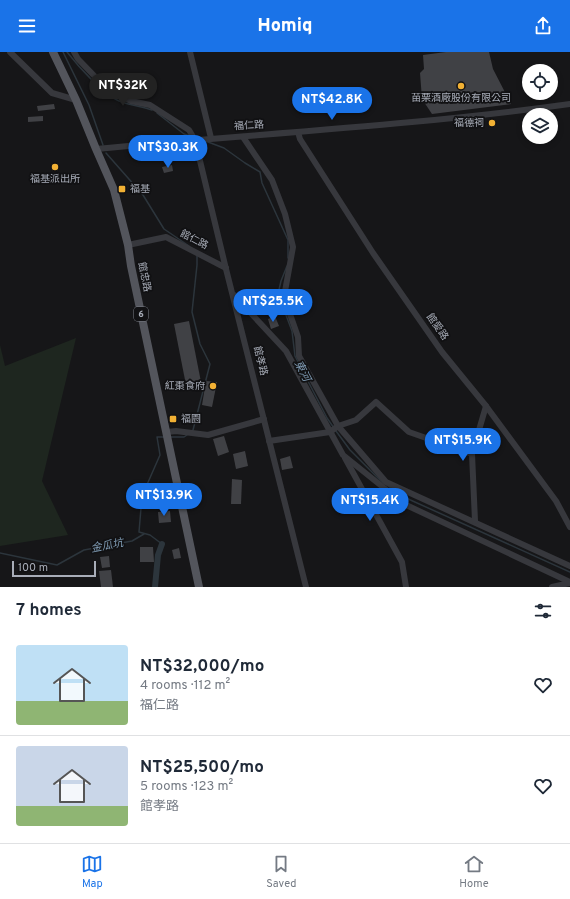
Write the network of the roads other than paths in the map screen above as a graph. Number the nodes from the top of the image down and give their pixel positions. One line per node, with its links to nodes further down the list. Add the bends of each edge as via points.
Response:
1 (10, 52): 5 (street, via 52,93)
2 (53, 52): 5 (main road, 館忠路 / 6)
3 (74, 52): 10 (street, via 107,89 131,101 150,105 189,130)
4 (190, 52): 9 (street)
5 (76, 100): 11 (main road, 館忠路 / 6)
6 (570, 104): 7 (street, 福仁路, via 410,123)
7 (298, 132): 8 (street, 福仁路); 15 (street, 館愛路, via 300,139 378,259 442,352)
8 (243, 137): 9 (street, 福仁路); 17 (street, via 272,180 285,214 293,247 284,297 298,337 299,356)
9 (210, 138): 10 (street, 福仁路)
10 (195, 140): 11 (street, 福仁路); 13 (street, 館孝路)
11 (96, 149): 12 (main road, 館忠路 / 6, via 114,190)
12 (128, 245): 13 (street, 館仁路, via 166,238); 18 (main road, 館忠路 / 6)
13 (226, 268): 14 (street, 館孝路)
14 (233, 294): 16 (street, 館孝路); 19 (street, via 286,351)
15 (486, 406): 21 (street); 24 (street, 館愛路, via 556,501)
16 (264, 419): 18 (street, via 208,435); 20 (street, 館孝路)
17 (338, 426): 19 (street); 21 (street, via 356,420 376,402 409,432); 23 (street, via 386,482)
18 (167, 432): 27 (main road, 館忠路 / 6)
19 (330, 432): 20 (street); 22 (street)
20 (269, 441): 28 (street, 館孝路)
21 (472, 454): 23 (street)
22 (343, 455): 26 (street, via 404,504); 29 (street, via 402,562)
23 (475, 521): 25 (street)
24 (570, 527)
25 (570, 566)
26 (570, 582): 30 (street)
27 (199, 587)
28 (306, 587)
29 (406, 587)
30 (552, 587)

